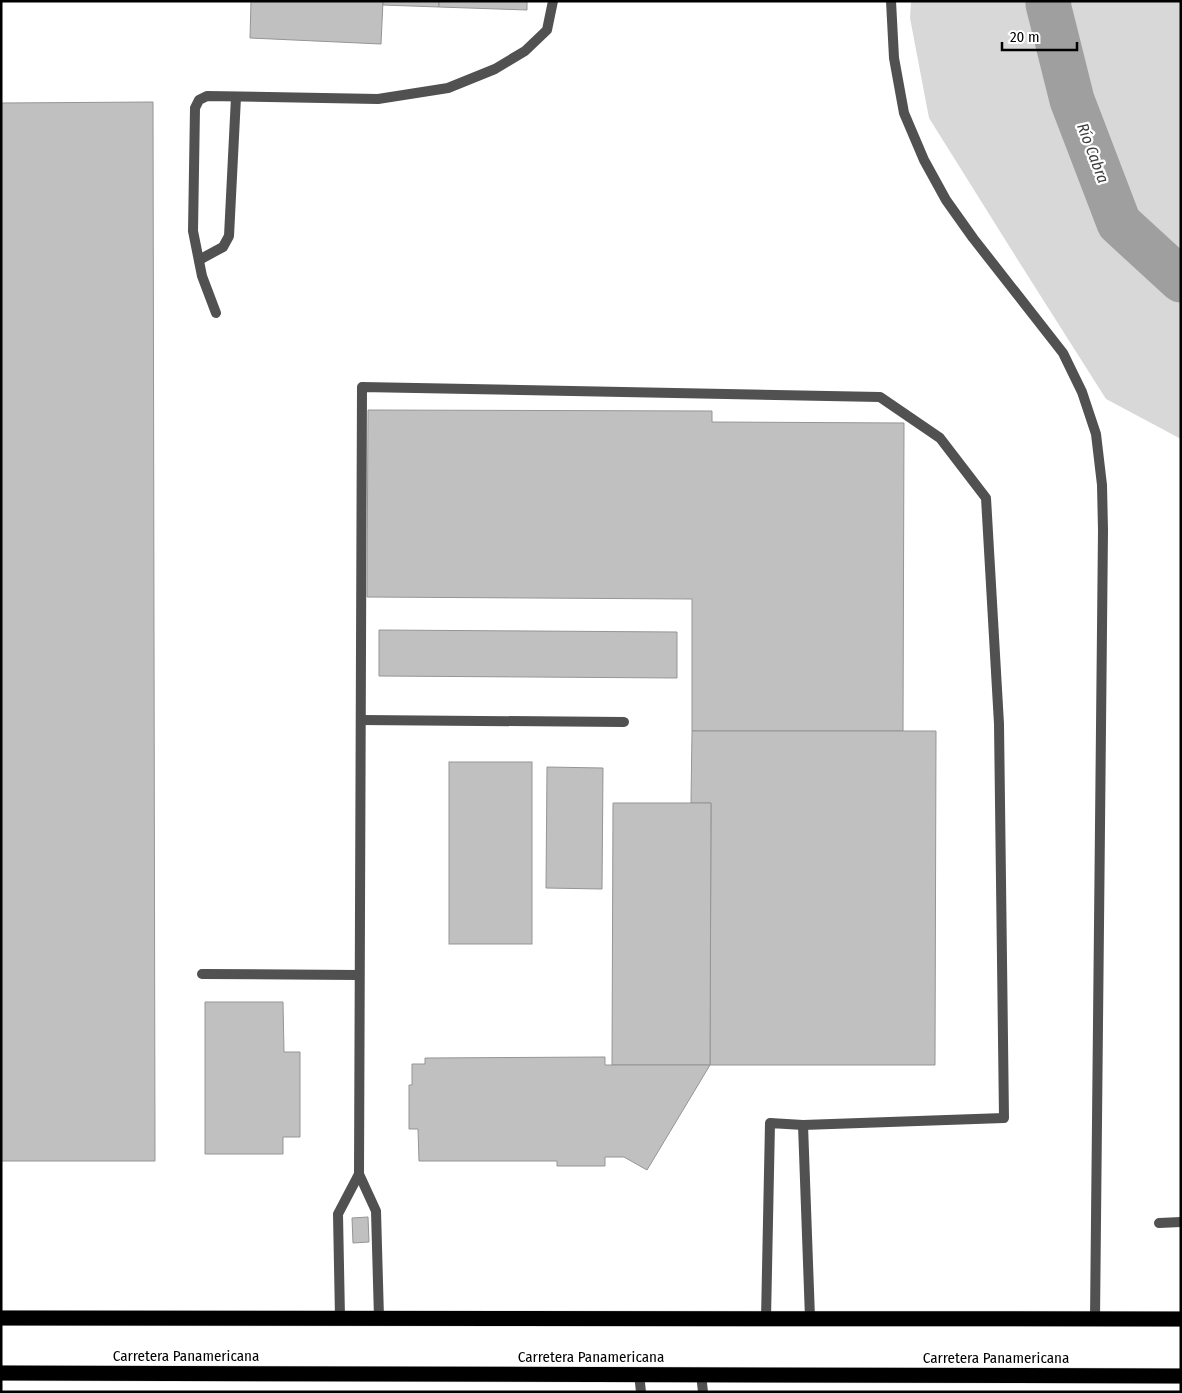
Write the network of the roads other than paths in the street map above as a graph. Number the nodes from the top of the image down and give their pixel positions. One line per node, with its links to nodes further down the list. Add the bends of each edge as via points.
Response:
1 (553, 1): 3 (street, via 547,30 524,51 448,88 378,99)
2 (891, 1): 19 (street, via 894,58 904,113 924,160 968,231 1063,353 1082,392 1096,434 1103,530)
3 (236, 96): 4 (street, via 229,236 223,247); 4 (street, via 207,96 199,100 195,108 193,231)
4 (198, 260): 5 (street)
5 (216, 313)
6 (360, 720): 7 (street); 9 (street); 10 (street, via 362,387 880,397 940,438 986,498 998,724 1004,1118)
7 (624, 722)
8 (202, 974): 9 (street)
9 (360, 975): 11 (street)
10 (803, 1125): 17 (street); 18 (street, via 770,1123)
11 (359, 1174): 15 (street, via 338,1214); 16 (street, via 376,1211)
12 (1159, 1222): 13 (street)
13 (1181, 1222)
14 (1, 1318): 15 (highway)
15 (340, 1318): 16 (highway)
16 (378, 1318): 18 (highway)
17 (810, 1318): 18 (highway); 19 (highway)
18 (766, 1319)
19 (1095, 1319): 20 (highway)
20 (1181, 1319)
21 (1, 1373): 22 (highway, Carretera Panamericana)
22 (639, 1374): 23 (highway, Carretera Panamericana); 25 (street)
23 (701, 1374): 24 (highway, Carretera Panamericana); 26 (street)
24 (1181, 1376)
25 (640, 1392)
26 (702, 1392)

